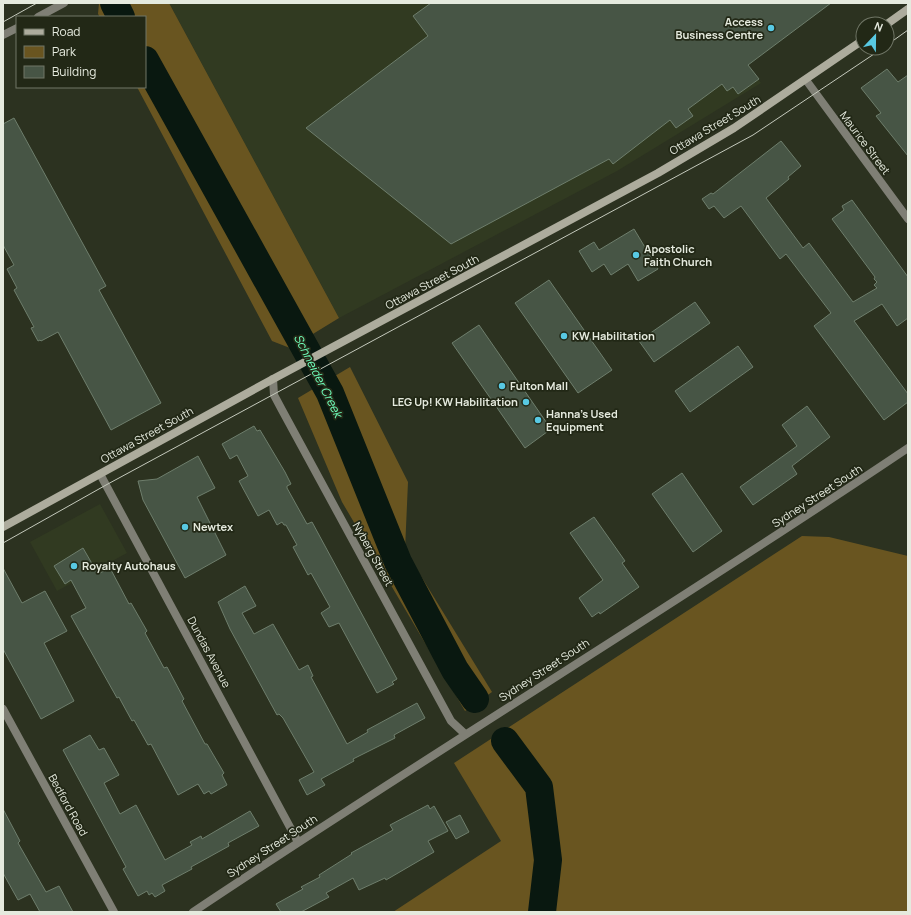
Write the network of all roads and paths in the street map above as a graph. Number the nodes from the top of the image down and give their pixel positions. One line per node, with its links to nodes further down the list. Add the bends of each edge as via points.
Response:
1 (64, 3): 3 (street)
2 (908, 9): 4 (main road)
3 (40, 16)
4 (895, 18)
5 (16, 28): 6 (street)
6 (3, 35)
7 (855, 46): 8 (main road, Ottawa Street South)
8 (806, 80): 9 (street, Maurice Street); 10 (main road, Ottawa Street South, via 734,128 658,173)
9 (908, 219)
10 (272, 379): 12 (main road, Ottawa Street South); 15 (street, Nyberg Street, via 274,395 451,721)
11 (908, 448): 15 (street, Sydney Street South, via 827,503)
12 (100, 474): 13 (main road, Ottawa Street South); 16 (street, Dundas Avenue)
13 (3, 527)
14 (3, 709): 17 (street, Bedford Road)
15 (465, 734): 16 (street, Sydney Street South)
16 (298, 842): 18 (street, Sydney Street South)
17 (114, 912)
18 (192, 912)

